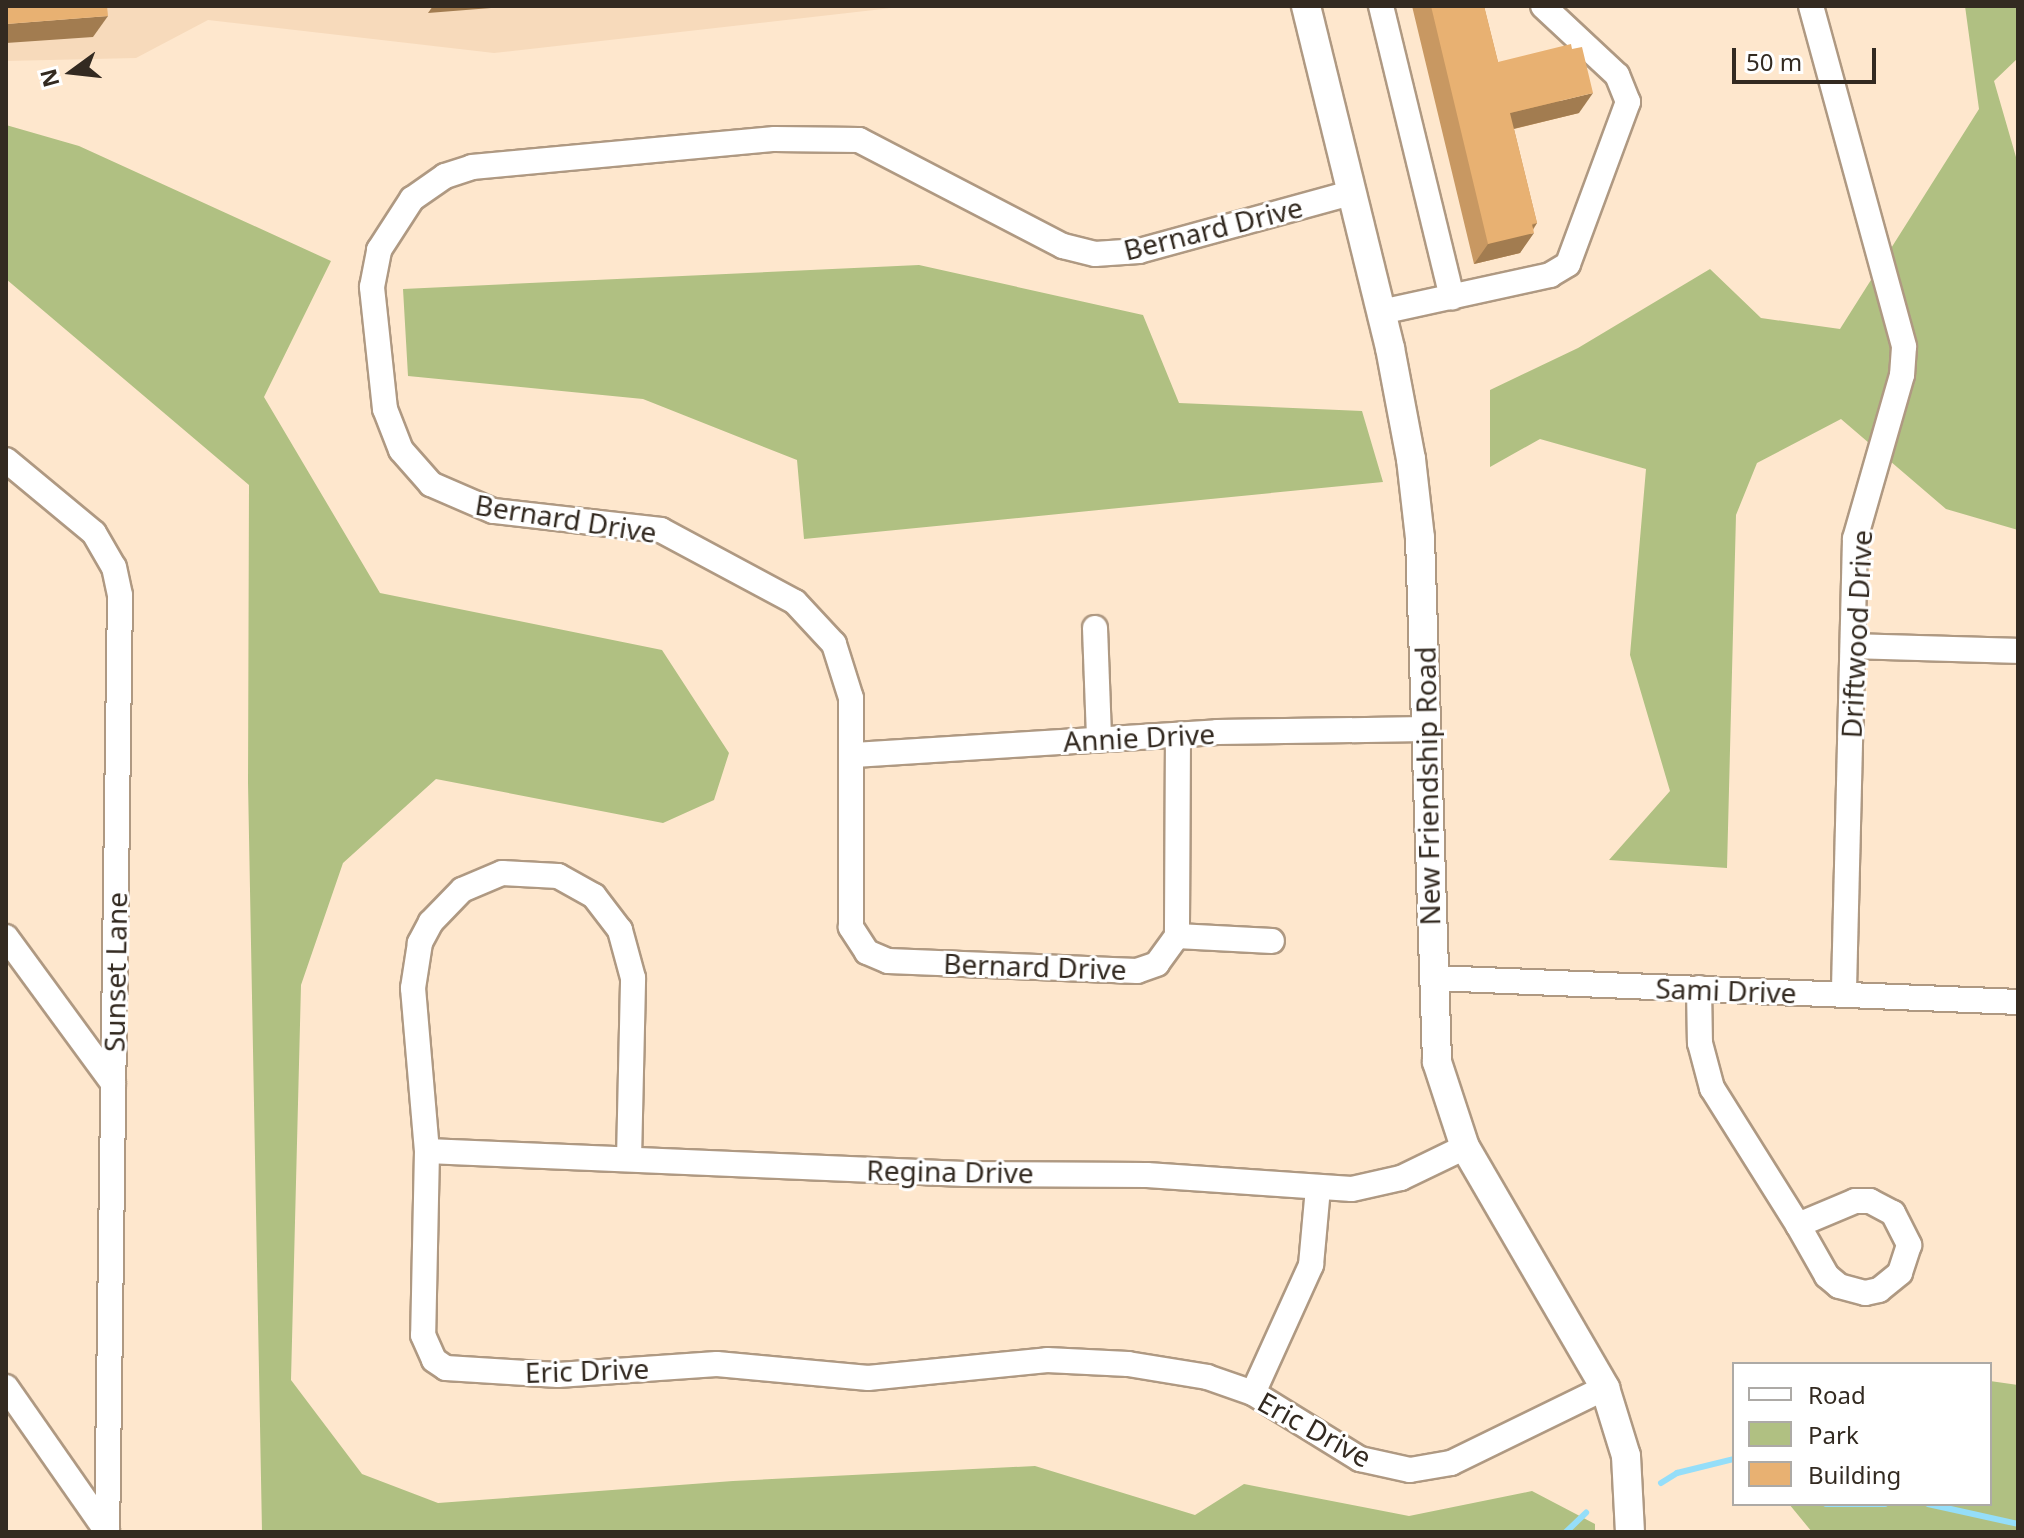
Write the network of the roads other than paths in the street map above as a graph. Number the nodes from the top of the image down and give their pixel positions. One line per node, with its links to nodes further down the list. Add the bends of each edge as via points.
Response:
1 (1306, 6): 5 (street, New Friendship Road)
2 (1381, 6): 6 (street)
3 (1543, 6): 6 (street, via 1617,75 1628,102 1626,115 1568,264 1550,275)
4 (1811, 6): 10 (street, Driftwood Drive, via 1904,347 1902,375 1855,539)
5 (1351, 193): 7 (street, New Friendship Road); 15 (street, Bernard Drive, via 1124,254 1063,246 881,148 844,137 482,165 445,176 412,199 379,250 372,287 385,409 401,450 418,473 445,494 493,511 661,530 795,602 820,624 845,669)
6 (1452, 297): 7 (street)
7 (1381, 312): 12 (street, New Friendship Road, via 1403,411 1420,538)
8 (6, 460): 23 (street, Sunset Lane, via 94,533 117,579 121,633)
9 (1095, 628): 14 (street)
10 (1853, 646): 11 (street); 21 (street, Driftwood Drive)
11 (2018, 651)
12 (1425, 729): 13 (street, Annie Drive); 19 (street, New Friendship Road)
13 (1178, 735): 14 (street, Annie Drive); 16 (street)
14 (1099, 738): 15 (street, Annie Drive)
15 (854, 755): 16 (street, Bernard Drive, via 851,927 867,952 888,961 1137,971 1163,959)
16 (1177, 936): 18 (street)
17 (6, 937): 23 (street)
18 (1272, 941)
19 (1434, 978): 20 (street, Sami Drive); 24 (street, New Friendship Road, via 1437,1062)
20 (1699, 988): 21 (street, Sami Drive); 28 (street, via 1700,1043 1712,1088)
21 (1844, 993): 22 (street, Sami Drive)
22 (2018, 1002)
23 (113, 1083): 32 (street, Sunset Lane)
24 (1465, 1147): 27 (street, Regina Drive, via 1387,1183); 30 (street, New Friendship Road)
25 (427, 1151): 26 (street, Regina Drive); 26 (street, Eric Drive, via 413,988 420,943 431,922 462,890 520,870 558,876 594,896 629,951); 31 (street, Eric Drive, via 423,1335 434,1360 446,1368 558,1375 717,1364 868,1378 1080,1361 1178,1370)
26 (629, 1159): 27 (street, Regina Drive, via 965,1174 1147,1175)
27 (1318, 1188): 31 (street, via 1311,1265)
28 (1798, 1225): 28 (street, via 1855,1201 1883,1205 1905,1229 1907,1261 1879,1290 1851,1292 1827,1276)
29 (6, 1387): 32 (street)
30 (1605, 1388): 31 (street, Eric Drive, via 1451,1463 1410,1470 1360,1459); 33 (street, New Friendship Road, via 1626,1456)
31 (1253, 1393)
32 (107, 1532)
33 (1630, 1532)

